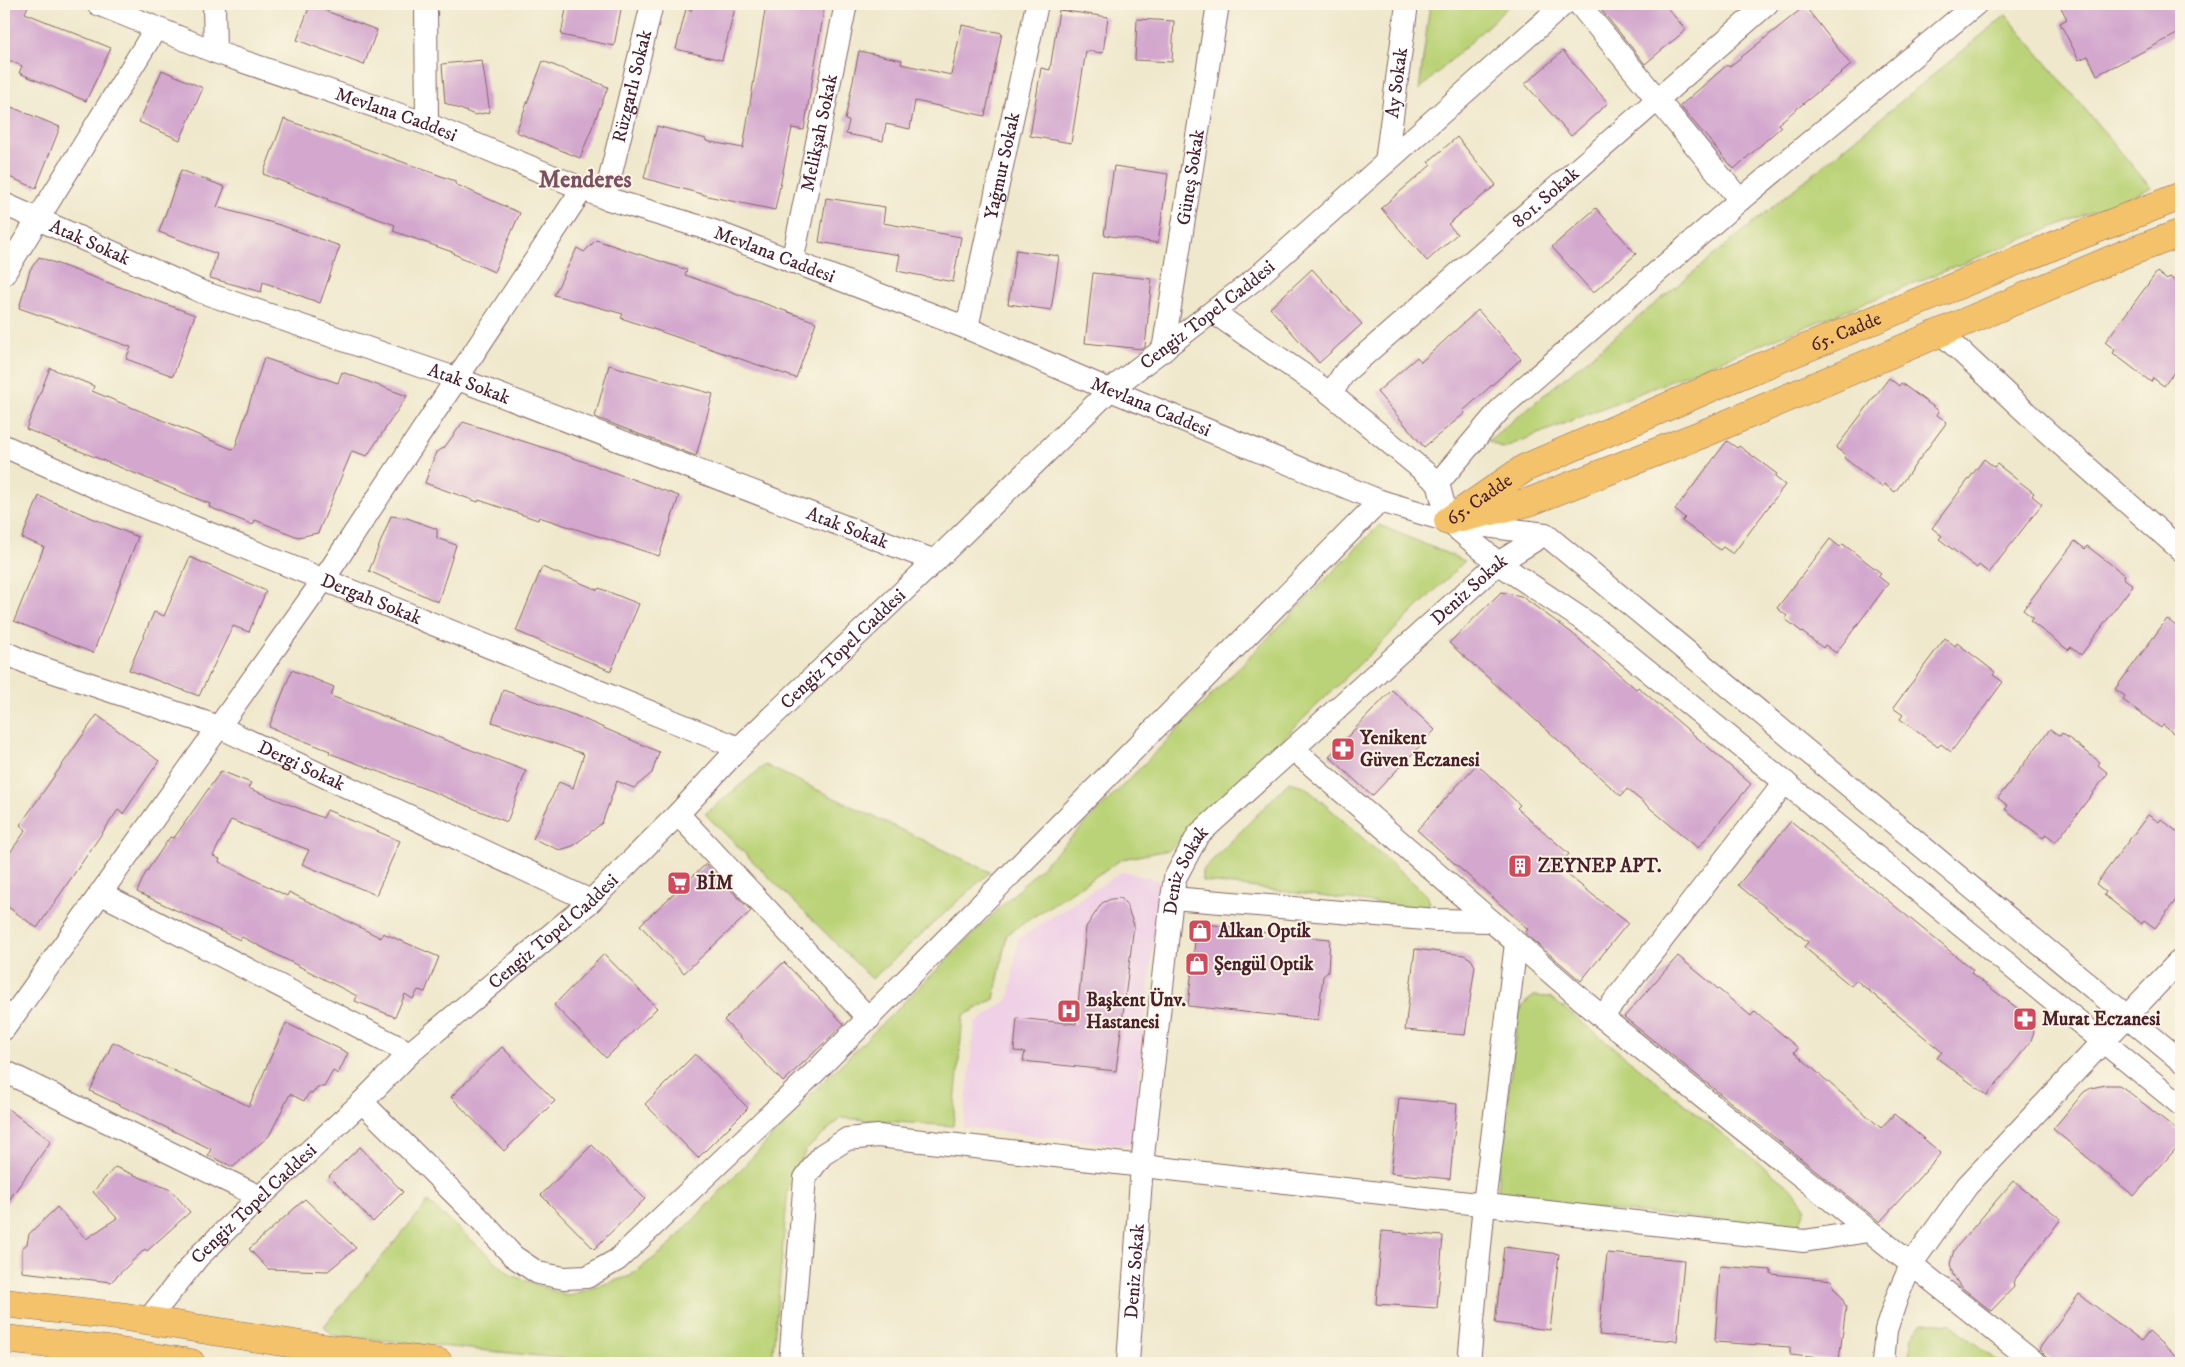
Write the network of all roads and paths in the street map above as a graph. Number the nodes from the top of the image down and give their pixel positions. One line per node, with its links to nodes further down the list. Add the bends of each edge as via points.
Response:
1 (98, 4): 13 (street, Mevlana Caddesi)
2 (214, 4): 14 (street)
3 (426, 4): 16 (street)
4 (652, 4): 20 (street, Rüzgarlı Sokak)
5 (846, 4): 25 (street, Melikşah Sokak)
6 (1037, 4): 28 (street, Yağmur Sokak)
7 (1218, 4): 30 (street, Güneş Sokak)
8 (1407, 4): 17 (street, Ay Sokak)
9 (1564, 4): 17 (street, Cengiz Topel Caddesi)
10 (1579, 4): 15 (street)
11 (1766, 4): 15 (street, 801. Sokak)
12 (1976, 4): 21 (street)
13 (156, 28): 14 (street, Mevlana Caddesi); 23 (street)
14 (214, 52): 16 (street, Mevlana Caddesi)
15 (1657, 99): 21 (street); 33 (street, 801. Sokak, via 1344,374)
16 (428, 124): 18 (street, Mevlana Caddesi)
17 (1386, 162): 27 (street, Cengiz Topel Caddesi, via 1255,279)
18 (583, 188): 20 (street, Mevlana Caddesi); 31 (street)
19 (2181, 196): 37 (main road, 65. Cadde, via 2048,247 1525,468)
20 (605, 198): 25 (street, Mevlana Caddesi, via 708,229)
21 (1740, 200): 35 (street, via 1503,406)
22 (4, 204): 23 (street, Atak Sokak)
23 (39, 220): 26 (street); 31 (street, Atak Sokak, via 202,292)
24 (2181, 233): 29 (main road, 65. Cadde)
25 (792, 262): 28 (street, Mevlana Caddesi)
26 (4, 274)
27 (1213, 312): 30 (street, Cengiz Topel Caddesi); 33 (street)
28 (968, 328): 32 (street, Mevlana Caddesi)
29 (1940, 332): 37 (main road, 65. Cadde, via 1710,431 1529,502); 39 (street)
30 (1163, 351): 32 (street, Cengiz Topel Caddesi)
31 (458, 380): 40 (street, Atak Sokak); 42 (street)
32 (1110, 390): 36 (street, Mevlana Caddesi); 40 (street, Cengiz Topel Caddesi)
33 (1331, 394): 35 (street)
34 (4, 446): 42 (street, Dergah Sokak, via 102,490)
35 (1438, 483): 37 (street)
36 (1380, 501): 37 (street, Mevlana Caddesi); 57 (street)
37 (1448, 521): 38 (street); 41 (street)
38 (1544, 534): 41 (street, Deniz Sokak); 56 (street)
39 (2181, 550)
40 (935, 561): 45 (street, Cengiz Topel Caddesi)
41 (1498, 563): 46 (street, Deniz Sokak); 47 (street, via 1598,630)
42 (324, 579): 44 (street); 45 (street, Dergah Sokak)
43 (4, 652): 44 (street, Dergi Sokak, via 30,664)
44 (219, 726): 49 (street); 51 (street, Dergi Sokak)
45 (739, 748): 48 (street, Cengiz Topel Caddesi)
46 (1293, 749): 50 (street, Deniz Sokak, via 1198,835 1175,878); 52 (street)
47 (1785, 782): 55 (street); 59 (street)
48 (678, 814): 51 (street, Cengiz Topel Caddesi); 57 (street)
49 (100, 892): 58 (street); 60 (street)
50 (1172, 898): 52 (street, via 1437,920); 65 (street, Deniz Sokak)
51 (591, 901): 60 (street, Cengiz Topel Caddesi)
52 (1490, 921): 53 (street)
53 (1516, 943): 55 (street); 67 (street)
54 (2181, 959): 56 (street)
55 (1602, 1017): 68 (street)
56 (2126, 1017): 59 (street); 61 (street)
57 (869, 1019): 63 (street, via 617,1260 587,1276 564,1278 538,1273 513,1256)
58 (4, 1029)
59 (2103, 1042): 64 (street); 69 (street, via 1967,1186)
60 (410, 1053): 63 (street, Cengiz Topel Caddesi)
61 (2181, 1061)
62 (4, 1071): 66 (street)
63 (362, 1102): 66 (street, Cengiz Topel Caddesi)
64 (2181, 1105)
65 (1142, 1165): 67 (street); 77 (street, via 878,1136 847,1139 822,1155 804,1178); 78 (street, Deniz Sokak)
66 (260, 1197): 71 (street, Cengiz Topel Caddesi, via 199,1256)
67 (1484, 1204): 68 (street, via 1804,1241); 79 (street)
68 (1869, 1231): 69 (street)
69 (1912, 1263): 80 (street, via 1886,1330); 81 (street)
70 (4, 1303): 71 (main road)
71 (147, 1321): 73 (main road); 74 (main road); 76 (main road)
72 (4, 1339): 73 (main road)
73 (118, 1352): 74 (main road)
74 (160, 1358): 75 (main road)
75 (191, 1363)
76 (439, 1363)
77 (790, 1363)
78 (1128, 1363)
79 (1468, 1363)
80 (1883, 1363)
81 (2035, 1363)

